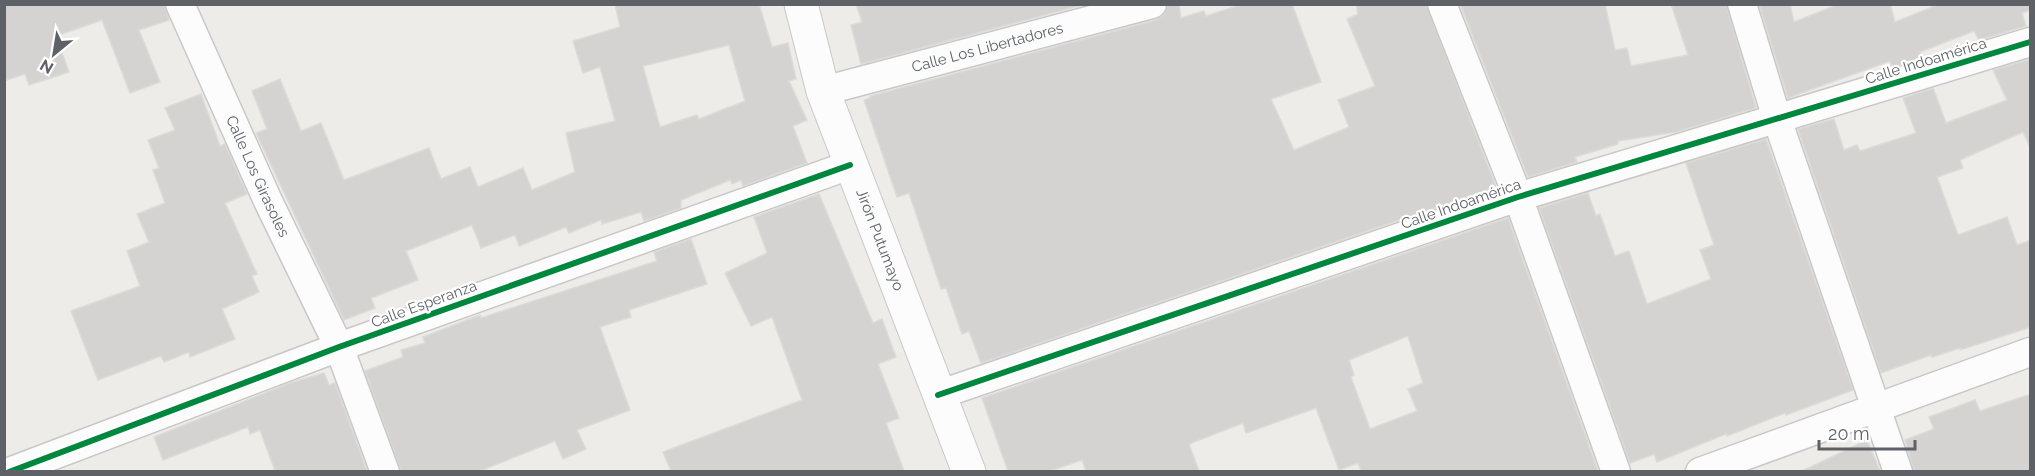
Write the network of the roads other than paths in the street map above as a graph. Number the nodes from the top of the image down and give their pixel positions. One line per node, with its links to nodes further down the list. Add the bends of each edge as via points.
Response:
1 (180, 4): 11 (street, Calle Los Girasoles, via 268,201)
2 (801, 4): 7 (street, Jirón Putumayo)
3 (1152, 4): 7 (street, Calle Los Libertadores)
4 (1442, 4): 10 (street)
5 (1742, 4): 8 (street)
6 (2031, 42): 8 (street, Calle Indoamérica)
7 (823, 91): 9 (street, Jirón Putumayo)
8 (1777, 119): 10 (street, Calle Indoamérica); 14 (street)
9 (850, 165): 11 (street, Calle Esperanza); 13 (street, Jirón Putumayo)
10 (1518, 197): 13 (street, Calle Indoamérica); 18 (street)
11 (339, 347): 15 (street, Calle Esperanza); 16 (street, Calle Los Girasoles)
12 (2031, 352): 14 (street)
13 (938, 395): 17 (street, Jirón Putumayo)
14 (1875, 409): 19 (street); 20 (street)
15 (9, 471)
16 (385, 471)
17 (969, 471)
18 (1616, 471)
19 (1701, 471)
20 (1898, 471)

